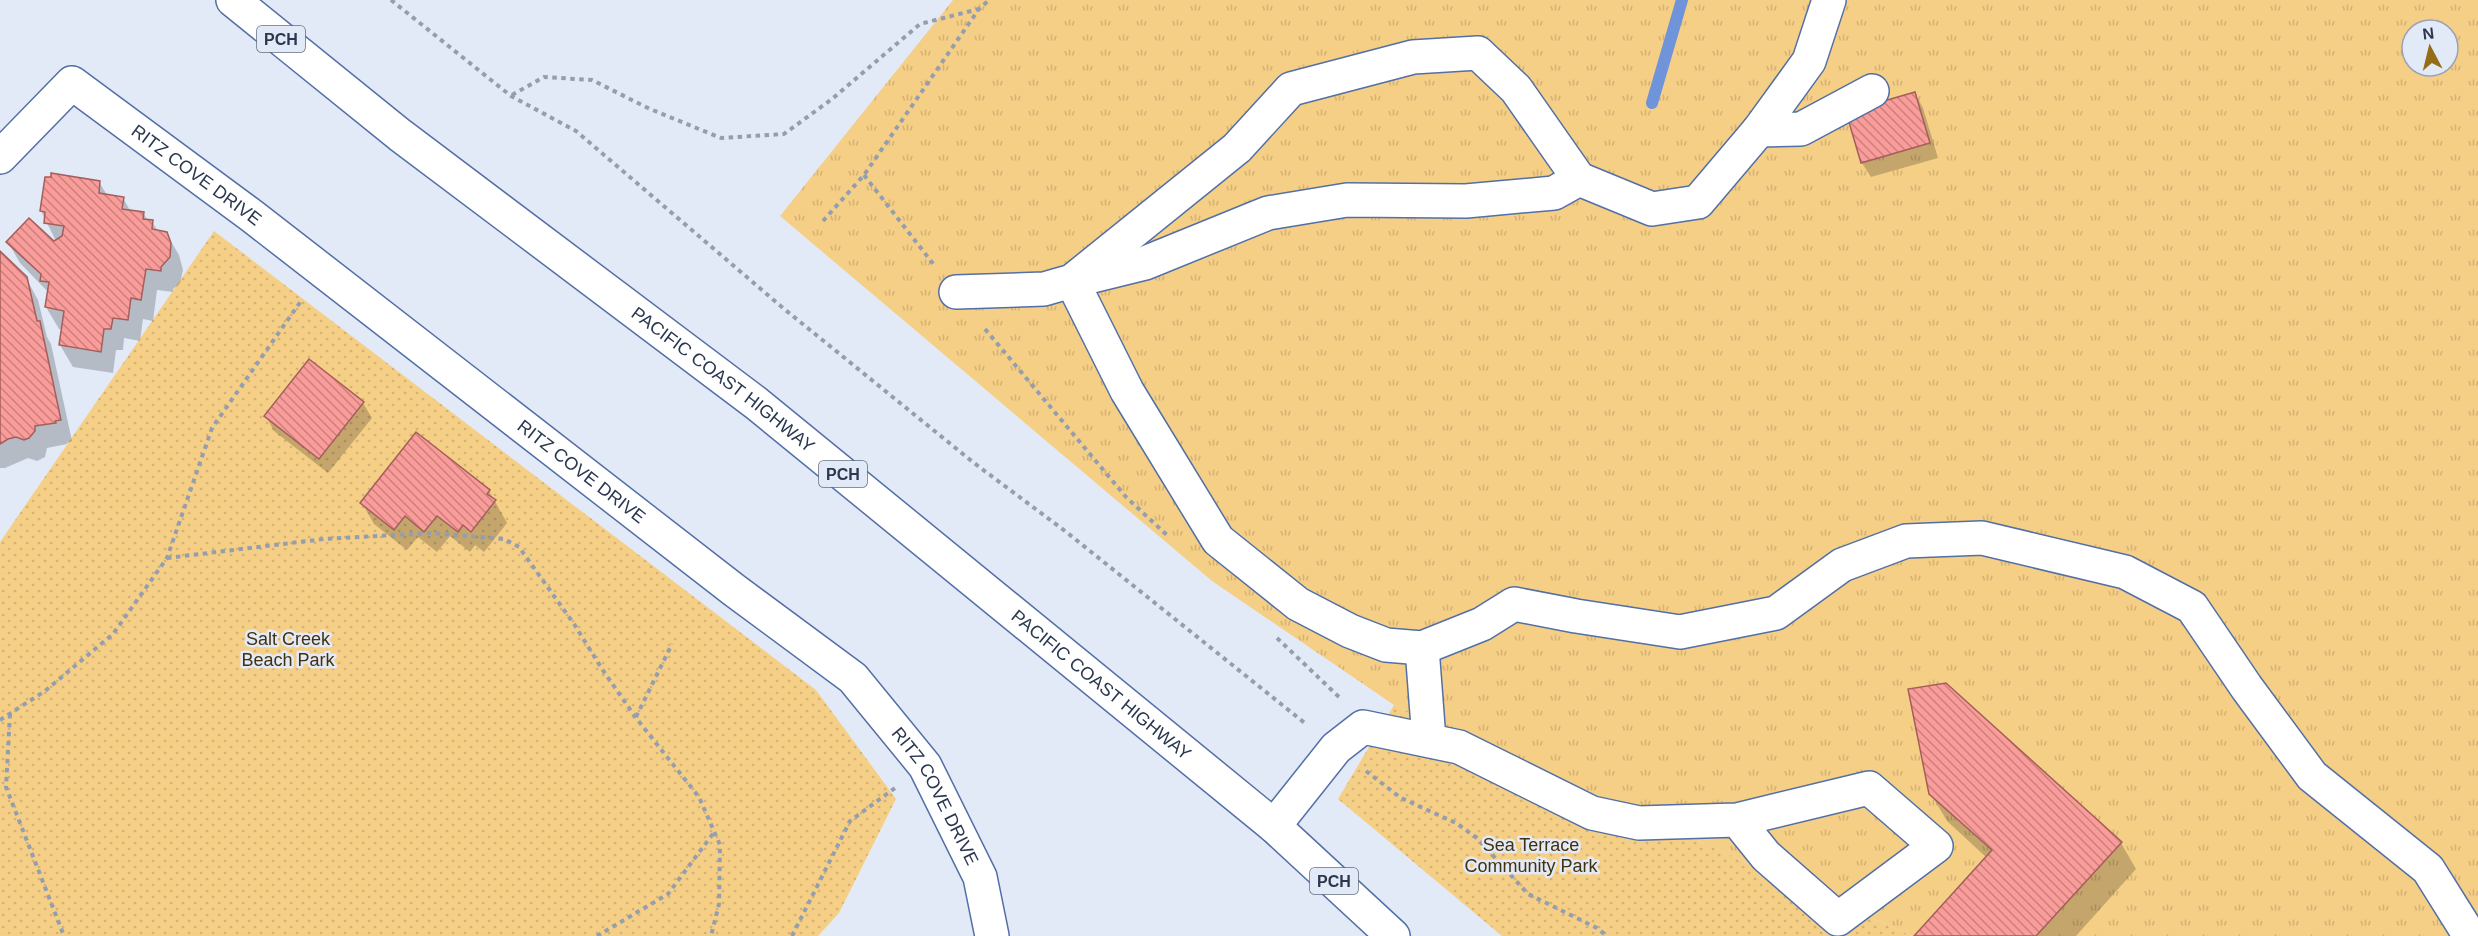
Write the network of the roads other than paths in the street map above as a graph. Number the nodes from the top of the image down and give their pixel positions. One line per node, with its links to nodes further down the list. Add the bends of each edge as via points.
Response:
1 (233, 0): 12 (main road, PACIFIC COAST HIGHWAY / PCH, via 400,135 756,403)
2 (1829, 0): 4 (main road, via 1809,61)
3 (1872, 91): 4 (main road, via 1801,129)
4 (1760, 130): 6 (main road, via 1698,202 1652,209)
5 (0, 157): 13 (main road, RITZ COVE DRIVE, via 72,83 853,678 925,766 980,877)
6 (1579, 179): 7 (main road, via 1554,193 1466,201 1347,200 1268,213 1145,263); 7 (main road, via 1516,88 1478,53 1413,57 1291,89 1237,148)
7 (1072, 280): 8 (main road, via 1044,289); 9 (main road, via 1126,391 1218,540 1298,604 1386,645)
8 (956, 292)
9 (1422, 648): 10 (main road); 15 (main road, via 1482,624 1514,604 1680,632 1776,613 1842,565 1906,542 1982,538 2125,572 2192,607 2312,776 2427,869)
10 (1429, 740): 11 (main road, via 1459,747 1592,813 1639,823); 12 (main road, via 1363,727 1335,748)
11 (1737, 820): 11 (main road, via 1869,788 1936,846 1838,919 1766,856)
12 (1275, 826): 14 (main road, PACIFIC COAST HIGHWAY / PCH)
13 (992, 936)
14 (1393, 936)
15 (2470, 936)

